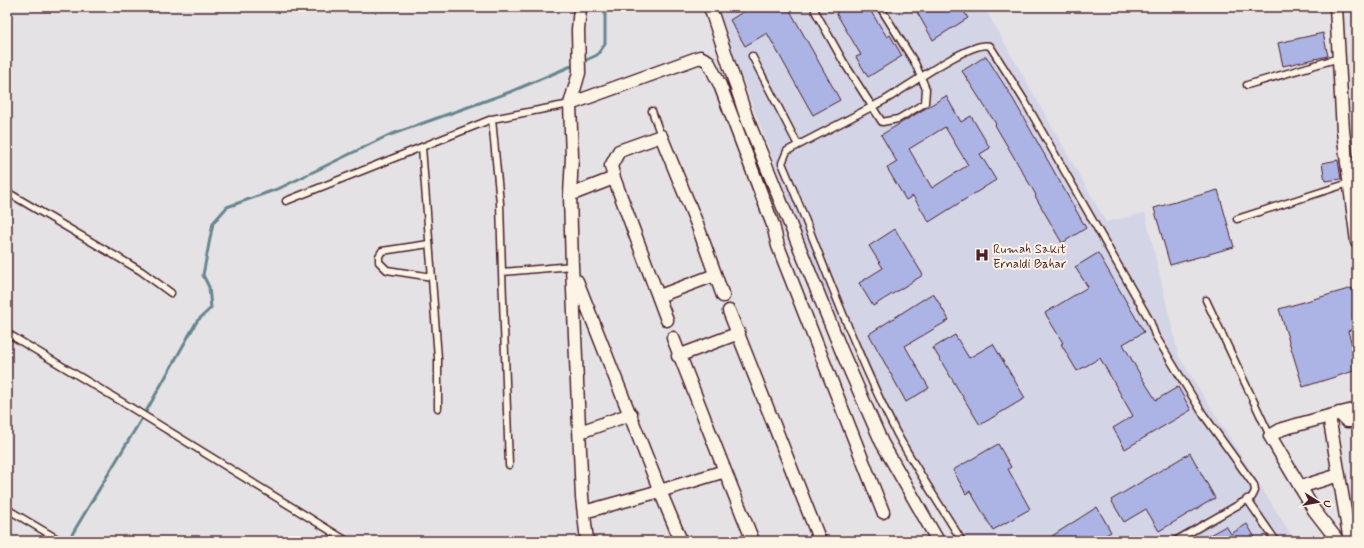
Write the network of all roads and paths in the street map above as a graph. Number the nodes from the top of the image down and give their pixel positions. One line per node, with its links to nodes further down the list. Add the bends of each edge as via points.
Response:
1 (580, 7): 10 (street, via 579,73)
2 (710, 7): 61 (street, via 746,116 842,352 882,442)
3 (815, 7): 11 (lane, via 843,61)
4 (880, 7): 8 (lane, via 915,63)
5 (1336, 7): 7 (street)
6 (752, 56): 15 (lane)
7 (1339, 58): 9 (lane); 18 (street)
8 (920, 76): 11 (lane); 11 (lane, via 926,89 924,103 898,118 882,122); 51 (lane, via 971,49 981,45 990,46 1109,248 1150,321 1155,335 1203,414 1254,485 1255,491)
9 (1247, 84)
10 (570, 104): 13 (lane); 20 (street); 54 (street, via 700,57 708,60 720,85 778,246)
11 (872, 106): 15 (lane)
12 (652, 112): 14 (lane)
13 (492, 119): 16 (lane); 26 (lane, via 500,203)
14 (661, 136): 17 (street, via 619,151 611,166); 27 (street)
15 (798, 145): 62 (lane, via 787,151 782,163 861,357 896,432)
16 (422, 147): 21 (lane); 24 (lane)
17 (614, 178): 20 (street); 30 (street)
18 (1349, 183): 22 (lane); 23 (street)
19 (7, 192): 29 (lane, via 141,271)
20 (570, 195): 25 (street)
21 (286, 201)
22 (1237, 219)
23 (1357, 242)
24 (429, 244): 28 (lane); 28 (lane, via 382,251 379,256 380,262 387,270)
25 (572, 266): 26 (lane); 41 (street); 44 (street)
26 (502, 272): 46 (lane)
27 (715, 275): 30 (street); 31 (street)
28 (432, 277): 39 (lane, via 438,358)
29 (171, 293)
30 (659, 296): 34 (street)
31 (723, 296)
32 (1206, 300): 45 (lane)
33 (729, 311): 36 (street)
34 (667, 320)
35 (7, 333): 56 (lane)
36 (739, 333): 38 (street); 60 (street)
37 (672, 338): 38 (street)
38 (678, 356): 47 (street)
39 (438, 408)
40 (1357, 408): 42 (street)
41 (631, 414): 44 (street); 50 (street)
42 (1334, 414): 43 (street, via 1347,421); 45 (street, via 1282,429); 48 (street)
43 (1357, 421)
44 (580, 432): 53 (street)
45 (1270, 436): 49 (street)
46 (509, 465)
47 (726, 471): 50 (street); 59 (street)
48 (1339, 475): 49 (street); 66 (street)
49 (1300, 487): 65 (street)
50 (660, 491): 53 (street); 58 (street)
51 (1247, 500): 63 (lane); 64 (lane)
52 (7, 509): 55 (lane)
53 (584, 512): 57 (street)
54 (883, 512)
55 (60, 540)
56 (347, 541)
57 (587, 541)
58 (681, 541)
59 (753, 541)
60 (820, 541)
61 (938, 541)
62 (962, 541)
63 (1175, 541)
64 (1276, 541)
65 (1338, 541)
66 (1350, 541)

